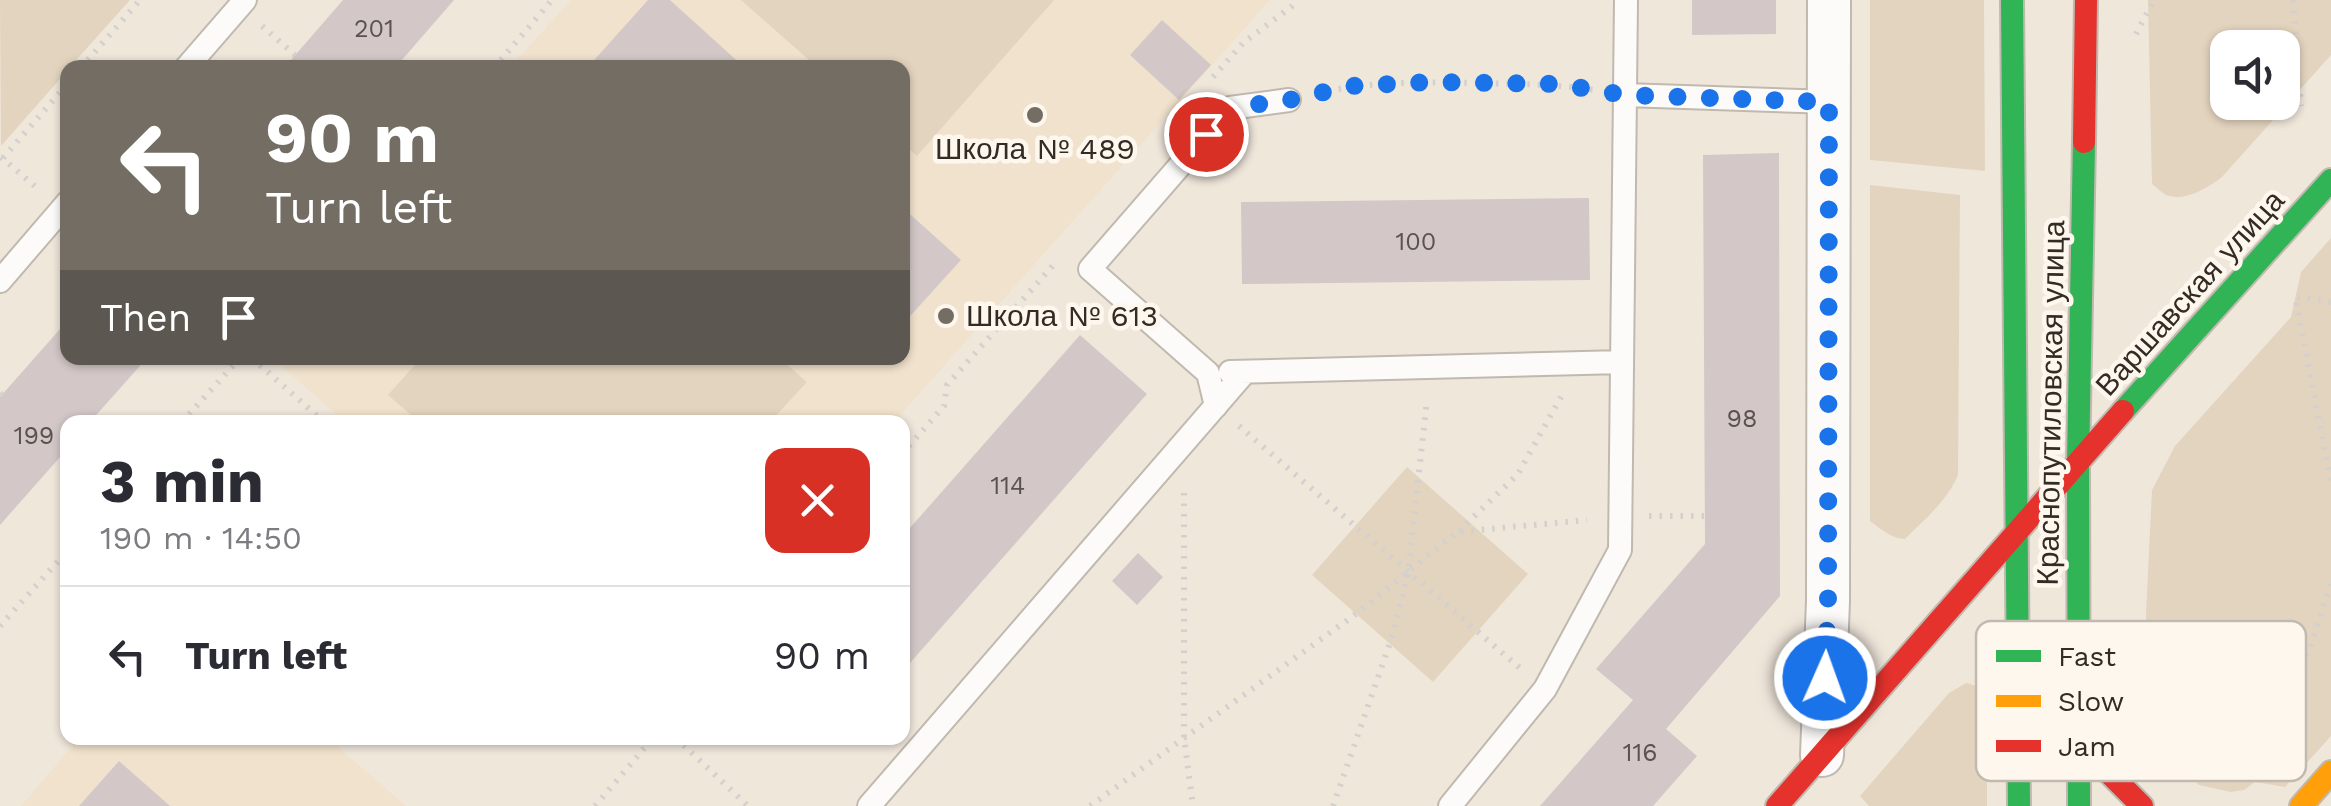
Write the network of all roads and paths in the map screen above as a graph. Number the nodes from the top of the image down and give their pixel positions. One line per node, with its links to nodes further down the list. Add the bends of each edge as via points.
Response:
1 (140, 0): 13 (path)
2 (245, 0): 14 (lane)
3 (552, 0): 10 (path)
4 (1626, 0): 17 (lane)
5 (1829, 0): 19 (street)
6 (2012, 0): 45 (main road, Краснопутиловская улица)
7 (2086, 0): 40 (main road, Краснопутиловская улица)
8 (2154, 0): 11 (path)
9 (2293, 0): 20 (path)
10 (523, 34): 12 (path); 15 (path)
11 (2136, 34)
12 (534, 42)
13 (88, 60)
14 (193, 60)
15 (501, 60)
16 (60, 93): 21 (path)
17 (1625, 95): 18 (path, via 1557,84 1430,82 1351,86); 19 (lane); 27 (lane)
18 (1289, 100): 33 (lane, via 1230,108 1090,269)
19 (1829, 102): 57 (street)
20 (2301, 106)
21 (1, 157): 22 (path)
22 (28, 180)
23 (2331, 180): 40 (main road, Варшавская улица)
24 (60, 211): 25 (lane)
25 (0, 281)
26 (2331, 302): 41 (path, via 2294,297)
27 (1622, 362): 28 (lane); 42 (lane)
28 (1580, 364): 31 (lane); 44 (path, via 1518,474)
29 (234, 365): 36 (path)
30 (260, 365): 37 (path)
31 (1430, 368): 32 (lane); 47 (path)
32 (1244, 372): 33 (lane); 35 (lane)
33 (1208, 373): 35 (lane)
34 (944, 406): 39 (path)
35 (1216, 406): 38 (lane); 47 (path)
36 (188, 415)
37 (316, 415)
38 (1184, 443): 54 (path); 64 (lane)
39 (910, 445)
40 (2078, 462): 45 (main road, Варшавская улица); 50 (main road, Краснопутиловская улица)
41 (2331, 483)
42 (1620, 516): 43 (path); 44 (path); 53 (lane, via 1620,550)
43 (1705, 516)
44 (1457, 532): 47 (path)
45 (2017, 534): 49 (main road, Краснопутиловская улица); 57 (main road, Варшавская улица)
46 (60, 559): 51 (path)
47 (1408, 574): 53 (path); 54 (path); 67 (path)
48 (2331, 582): 52 (path)
49 (2018, 621)
50 (2079, 621)
51 (0, 626)
52 (2306, 661)
53 (1545, 689): 68 (lane)
54 (1184, 738): 65 (path); 66 (path)
55 (647, 745): 62 (path)
56 (683, 745): 63 (path)
57 (1822, 755): 69 (main road, Варшавская улица)
58 (2331, 772): 73 (main road)
59 (2019, 781): 70 (main road, Краснопутиловская улица)
60 (2079, 781): 71 (main road, Краснопутиловская улица)
61 (2117, 781): 72 (main road)
62 (595, 806)
63 (748, 806)
64 (868, 806)
65 (1090, 806)
66 (1193, 806)
67 (1334, 806)
68 (1450, 806)
69 (1777, 806)
70 (2019, 806)
71 (2079, 806)
72 (2142, 806)
73 (2301, 806)

